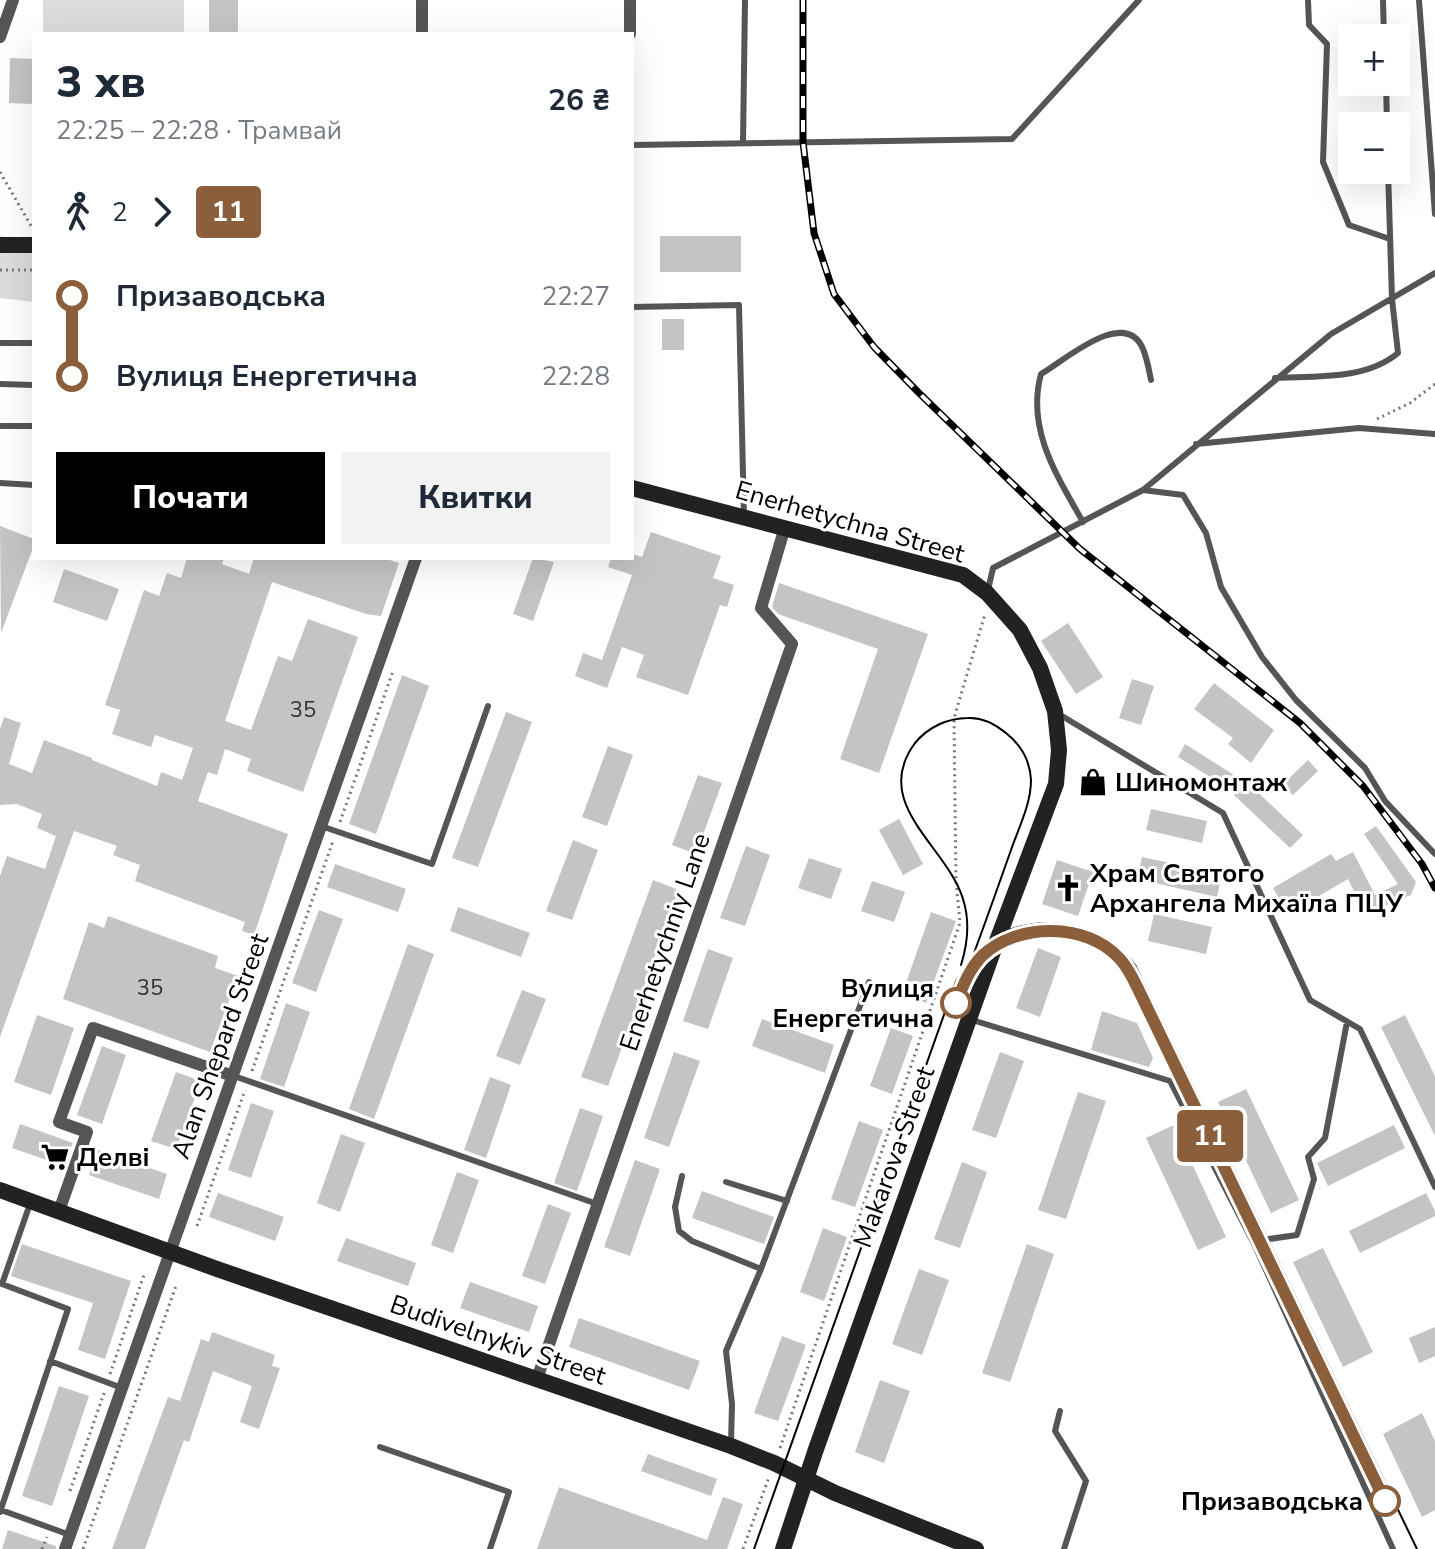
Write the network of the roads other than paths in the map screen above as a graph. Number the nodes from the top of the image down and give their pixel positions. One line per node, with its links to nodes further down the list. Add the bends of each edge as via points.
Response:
1 (13, 0): 12 (street)
2 (422, 0): 10 (street)
3 (630, 0): 11 (street)
4 (745, 0): 13 (lane)
5 (1139, 0): 13 (lane, via 1012,139)
6 (1308, 0): 17 (lane, via 1309,25 1327,44 1323,162 1349,225)
7 (1383, 0): 9 (lane)
8 (1419, 0): 16 (lane)
9 (1384, 24)
10 (422, 32)
11 (630, 32)
12 (0, 37)
13 (743, 143): 14 (lane)
14 (634, 145)
15 (1388, 184): 17 (lane)
16 (1435, 214)
17 (1390, 239): 21 (lane)
18 (0, 245): 19 (main road)
19 (32, 245)
20 (1435, 273): 21 (lane)
21 (1392, 299): 25 (lane, via 1331,334); 25 (lane, via 1398,353 1385,364 1350,374)
22 (634, 307): 37 (lane, via 739,305)
23 (0, 343): 24 (lane)
24 (32, 343)
25 (1275, 378): 32 (lane)
26 (1151, 380): 38 (lane, via 1143,346 1116,331 1041,374 1037,415 1044,449)
27 (0, 384): 28 (lane)
28 (32, 385)
29 (0, 426): 30 (lane)
30 (32, 426)
31 (1435, 434): 32 (lane, via 1359,428)
32 (1196, 444): 36 (lane)
33 (0, 483): 34 (lane)
34 (32, 485)
35 (634, 488): 37 (main road, Enerhetychna Street)
36 (1143, 490): 38 (lane); 46 (lane, via 1183,495 1206,533 1221,587 1262,657 1296,700 1365,768 1385,801)
37 (744, 516): 39 (main road, Enerhetychna Street)
38 (1083, 522): 41 (lane, via 993,568)
39 (785, 527): 41 (main road, Enerhetychna Street, via 963,575); 57 (street, Enerhetychniy Lane, via 761,608 792,644)
40 (415, 560): 45 (street, Alan Shepard Street)
41 (987, 601): 43 (main road, Enerhetychna Street, via 1020,630)
42 (488, 706): 45 (lane, via 432,864)
43 (1055, 711): 44 (main road, Enerhetychna Street); 49 (lane, via 1223,813 1310,1000)
44 (1056, 784): 48 (main road, Makarova Street)
45 (321, 826): 50 (street, Alan Shepard Street)
46 (1435, 854)
47 (869, 982): 56 (lane)
48 (969, 1019): 59 (lane, via 1170,1081); 68 (main road, Makarova Street)
49 (1347, 1022): 53 (lane, via 1360,1029); 59 (lane, via 1325,1138 1308,1157 1314,1179 1297,1235)
50 (233, 1076): 57 (lane); 58 (street, via 93,1028 59,1122 87,1132); 60 (street, Alan Shepard Street)
51 (682, 1176): 61 (lane, via 675,1207 679,1231)
52 (726, 1182): 56 (lane)
53 (1435, 1187)
54 (0, 1190): 55 (main road, Budivelnykiv Street)
55 (31, 1201): 58 (main road, Budivelnykiv Street); 62 (lane, via 2,1284 68,1309)
56 (787, 1201): 61 (lane)
57 (597, 1204): 63 (street, Enerhetychniy Lane)
58 (59, 1211): 60 (main road, Budivelnykiv Street)
59 (1255, 1246): 76 (lane)
60 (170, 1251): 63 (main road, Budivelnykiv Street); 64 (street, Alan Shepard Street)
61 (761, 1269): 66 (lane, via 726,1351)
62 (50, 1361): 64 (lane); 69 (lane)
63 (537, 1379): 66 (main road, Budivelnykiv Street)
64 (122, 1388): 70 (street, Alan Shepard Street)
65 (1060, 1411): 75 (lane, via 1055,1431 1086,1481)
66 (731, 1446): 68 (main road, Budivelnykiv Street)
67 (380, 1447): 72 (lane, via 509,1492)
68 (806, 1478): 73 (main road, Makarova Street); 74 (main road, Budivelnykiv Street)
69 (0, 1511): 70 (lane)
70 (70, 1535): 71 (street, Alan Shepard Street)
71 (65, 1549)
72 (490, 1549)
73 (783, 1549)
74 (976, 1549)
75 (1064, 1549)
76 (1393, 1549)

